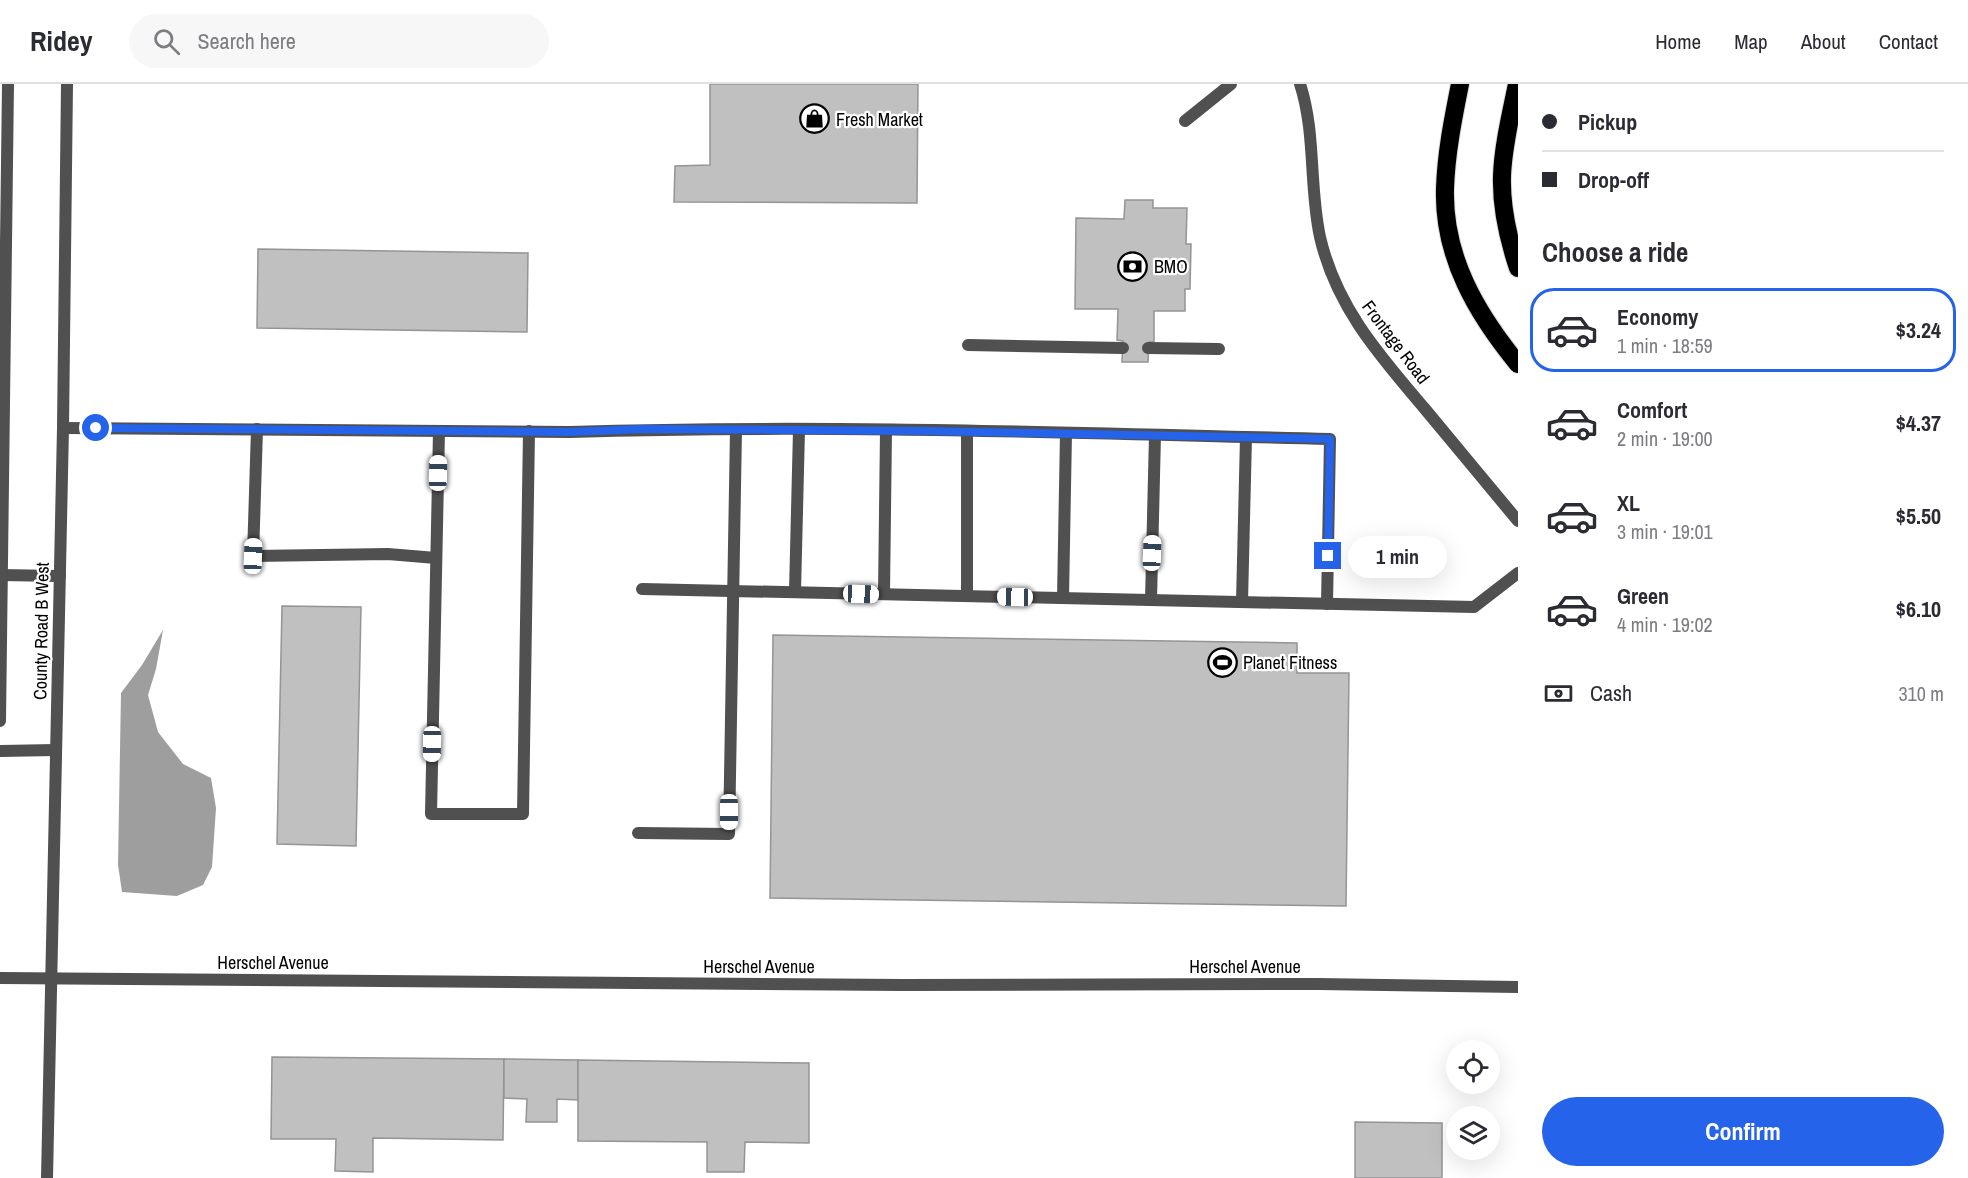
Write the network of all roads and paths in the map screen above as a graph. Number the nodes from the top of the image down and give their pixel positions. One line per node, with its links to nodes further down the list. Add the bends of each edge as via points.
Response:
1 (8, 84): 28 (street)
2 (67, 84): 14 (street, County Road B West)
3 (1231, 84): 7 (street)
4 (1300, 84): 25 (street, Frontage Road, via 1307,105 1320,237 1333,278 1352,317)
5 (1460, 84): 13 (highway, via 1444,191 1449,232 1459,271 1476,308)
6 (1517, 84): 8 (highway, via 1502,175 1503,206)
7 (1185, 121)
8 (1518, 268)
9 (968, 345): 10 (street)
10 (1123, 348)
11 (1148, 348): 12 (street)
12 (1220, 349)
13 (1518, 364)
14 (63, 428): 15 (street); 29 (street, County Road B West)
15 (257, 429): 19 (street); 26 (street, via 253,556 388,554)
16 (736, 430): 17 (street); 20 (street); 31 (street)
17 (799, 430): 18 (street); 32 (street)
18 (886, 430): 21 (street); 33 (street)
19 (439, 431): 20 (street); 26 (street)
20 (529, 431): 26 (street, via 523,814 431,814)
21 (967, 431): 22 (street); 34 (street)
22 (1066, 433): 23 (street); 35 (street)
23 (1155, 435): 24 (street); 36 (street)
24 (1246, 437): 37 (street); 38 (street, via 1330,439)
25 (1518, 521)
26 (436, 558)
27 (1518, 573): 38 (street, via 1474,607)
28 (2, 575): 29 (street); 39 (street)
29 (60, 576): 40 (street, County Road B West)
30 (642, 590): 31 (street)
31 (732, 591): 32 (street); 42 (street, via 729,834)
32 (795, 592): 33 (street)
33 (884, 594): 34 (street)
34 (967, 596): 35 (street)
35 (1063, 598): 36 (street)
36 (1150, 600): 37 (street)
37 (1242, 602): 38 (street)
38 (1327, 604)
39 (0, 721)
40 (56, 750): 41 (street); 44 (street, County Road B West)
41 (0, 751)
42 (638, 833)
43 (0, 978): 44 (street, Herschel Avenue)
44 (51, 979): 45 (street, Herschel Avenue); 46 (street, County Road B West)
45 (1518, 987)
46 (47, 1178)

